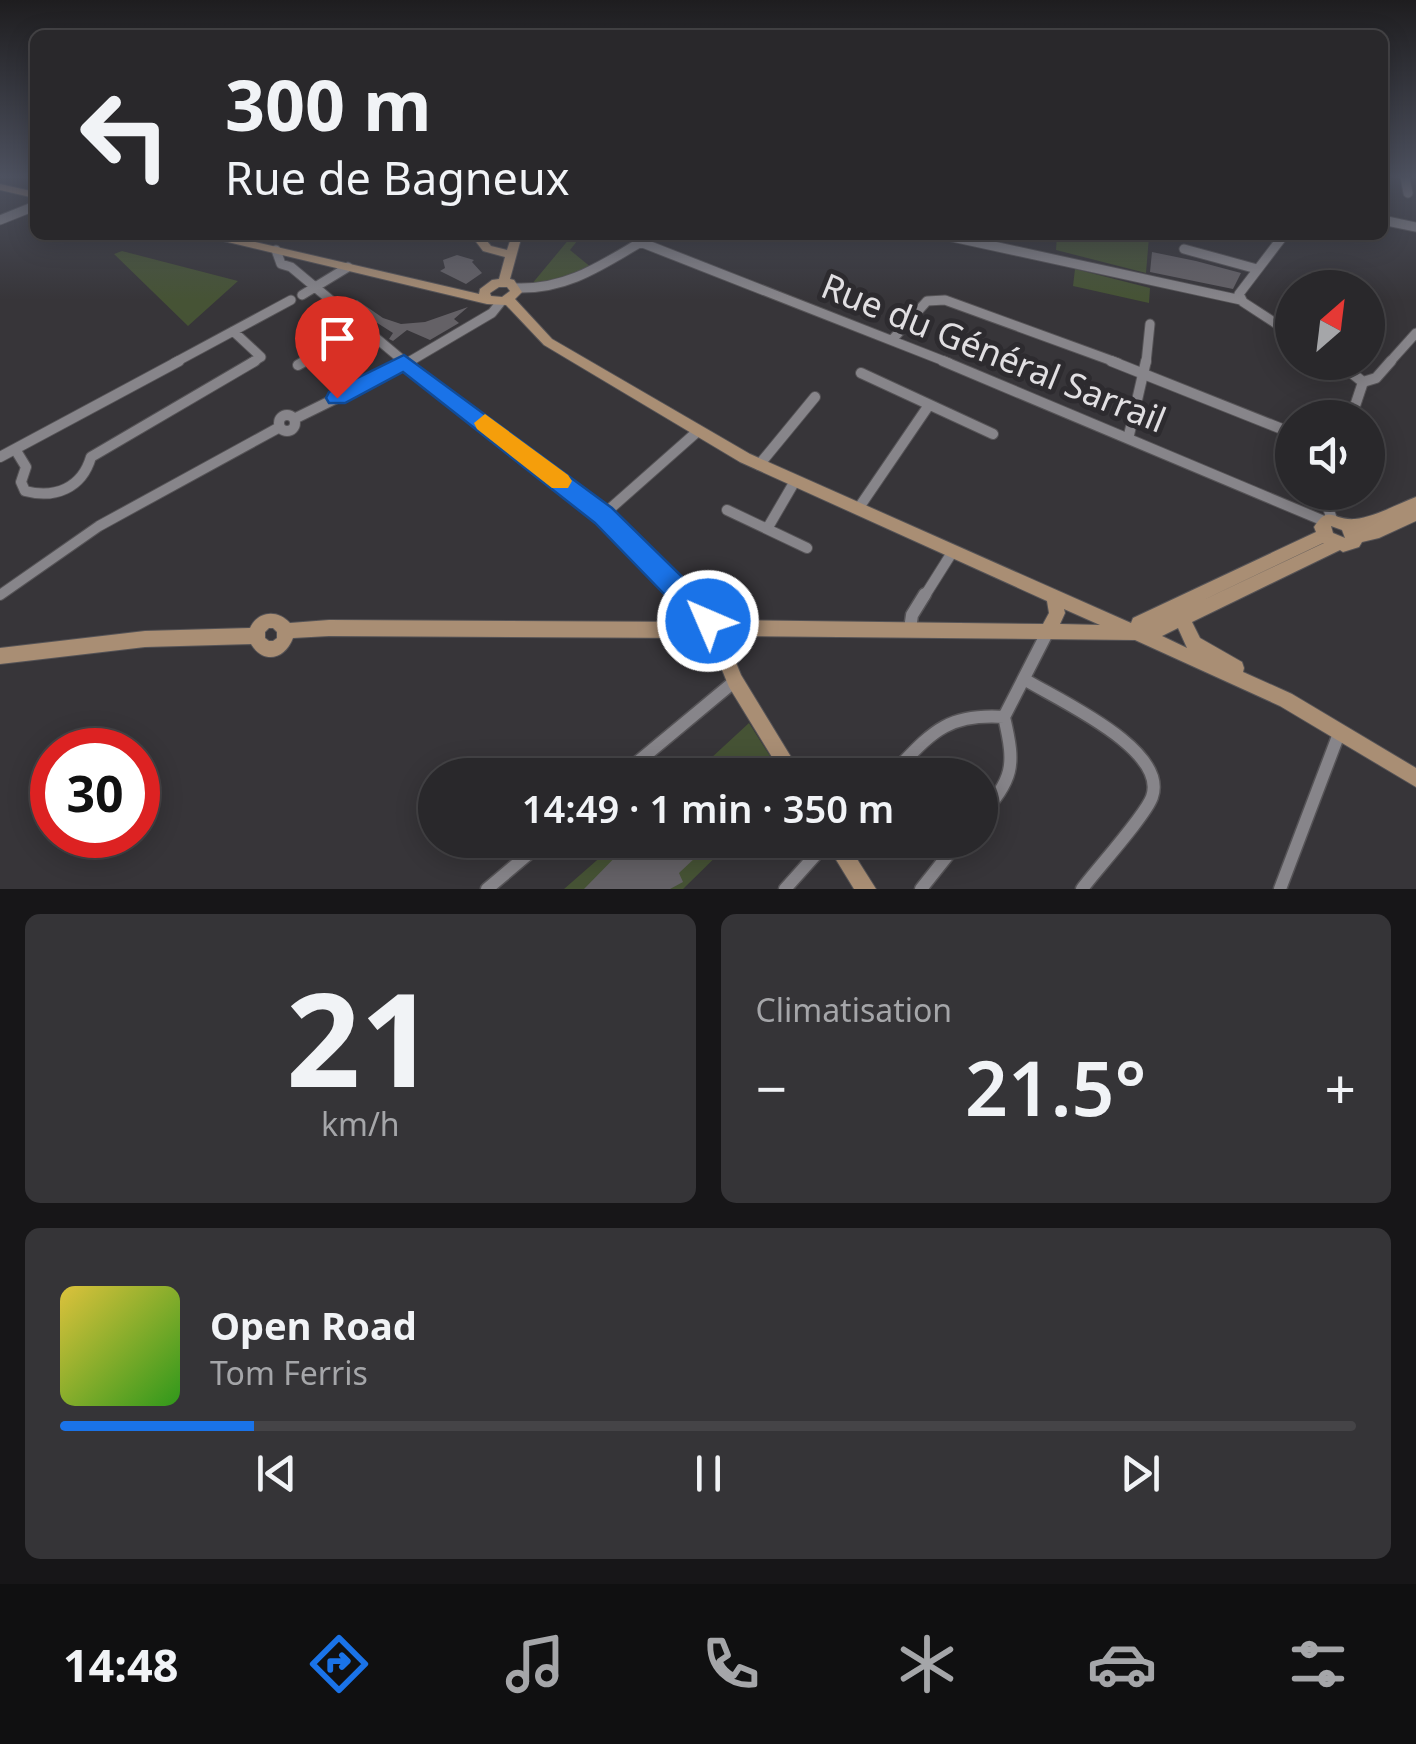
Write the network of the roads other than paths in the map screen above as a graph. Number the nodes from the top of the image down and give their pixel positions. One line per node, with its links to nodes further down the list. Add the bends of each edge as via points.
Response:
1 (1388, 221): 2 (street)
2 (1416, 227)
3 (233, 240): 11 (street)
4 (480, 240): 12 (street, via 486,249)
5 (515, 240): 12 (street)
6 (644, 240): 9 (street)
7 (966, 240): 17 (street)
8 (1280, 240): 14 (street)
9 (640, 242): 16 (street, via 568,286); 23 (street, Rue du Général Sarrail)
10 (1184, 249): 14 (street)
11 (276, 250): 13 (main road); 15 (street, via 281,264)
12 (509, 254): 16 (street)
13 (348, 266): 15 (street); 16 (street)
14 (1257, 269): 17 (street)
15 (313, 288): 20 (street); 21 (street)
16 (500, 294): 24 (street, via 471,326); 34 (street, via 548,342)
17 (1241, 300): 18 (street)
18 (1275, 323)
19 (1150, 324): 27 (street)
20 (361, 327): 24 (street); 25 (street)
21 (234, 331): 37 (street); 37 (street, via 261,357 91,456 86,474 69,488 39,496 26,491 26,466)
22 (1416, 333): 29 (street, via 1376,378)
23 (892, 340): 27 (street, via 927,301 945,300); 36 (street, Rue du Général Sarrail)
24 (404, 362): 46 (street); 51 (street, via 296,418 285,417 274,431 99,526)
25 (298, 365)
26 (861, 373): 32 (street)
27 (1145, 373): 33 (street); 36 (street)
28 (1360, 380): 29 (street)
29 (1363, 382): 31 (street)
30 (815, 397): 39 (street)
31 (1357, 400)
32 (929, 404): 35 (street); 42 (street)
33 (1275, 426)
34 (698, 431): 39 (street); 46 (street)
35 (993, 434)
36 (1129, 435): 48 (street, Rue du Général Sarrail)
37 (15, 449): 38 (street)
38 (0, 458)
39 (759, 465): 40 (street)
40 (796, 481): 42 (street); 47 (street)
41 (1416, 504): 48 (street)
42 (858, 509): 50 (street)
43 (727, 510): 47 (street)
44 (1329, 510): 48 (street)
45 (1416, 514): 48 (street, via 1374,533)
46 (604, 516): 54 (street)
47 (767, 529): 49 (street)
48 (1337, 530): 53 (street); 57 (street, via 1139,623)
49 (807, 548)
50 (953, 551): 52 (street); 55 (street, via 912,615)
51 (0, 595)
52 (1054, 596): 56 (street, via 1056,614); 57 (street)
53 (1183, 620): 57 (street); 61 (street, via 1203,652)
54 (713, 630): 55 (street); 58 (street, via 329,628 286,632 268,649 255,636 145,639); 60 (street)
55 (910, 630): 56 (street)
56 (1048, 631): 57 (street); 59 (street)
57 (1136, 632): 61 (street)
58 (0, 656)
59 (1024, 679): 62 (street); 77 (street, via 1129,745 1154,782 1152,798)
60 (735, 680): 64 (street); 65 (street)
61 (1264, 690): 63 (street)
62 (1004, 717): 66 (street, via 974,713 944,721); 68 (street, via 1011,746 1007,785)
63 (1340, 730): 67 (street); 78 (street)
64 (642, 758)
65 (783, 758)
66 (908, 758)
67 (1416, 778)
68 (998, 796)
69 (524, 858): 73 (street)
70 (814, 858): 74 (street)
71 (844, 858): 75 (street)
72 (946, 858): 76 (street)
73 (487, 889)
74 (785, 889)
75 (866, 889)
76 (921, 889)
77 (1082, 889)
78 (1280, 889)

